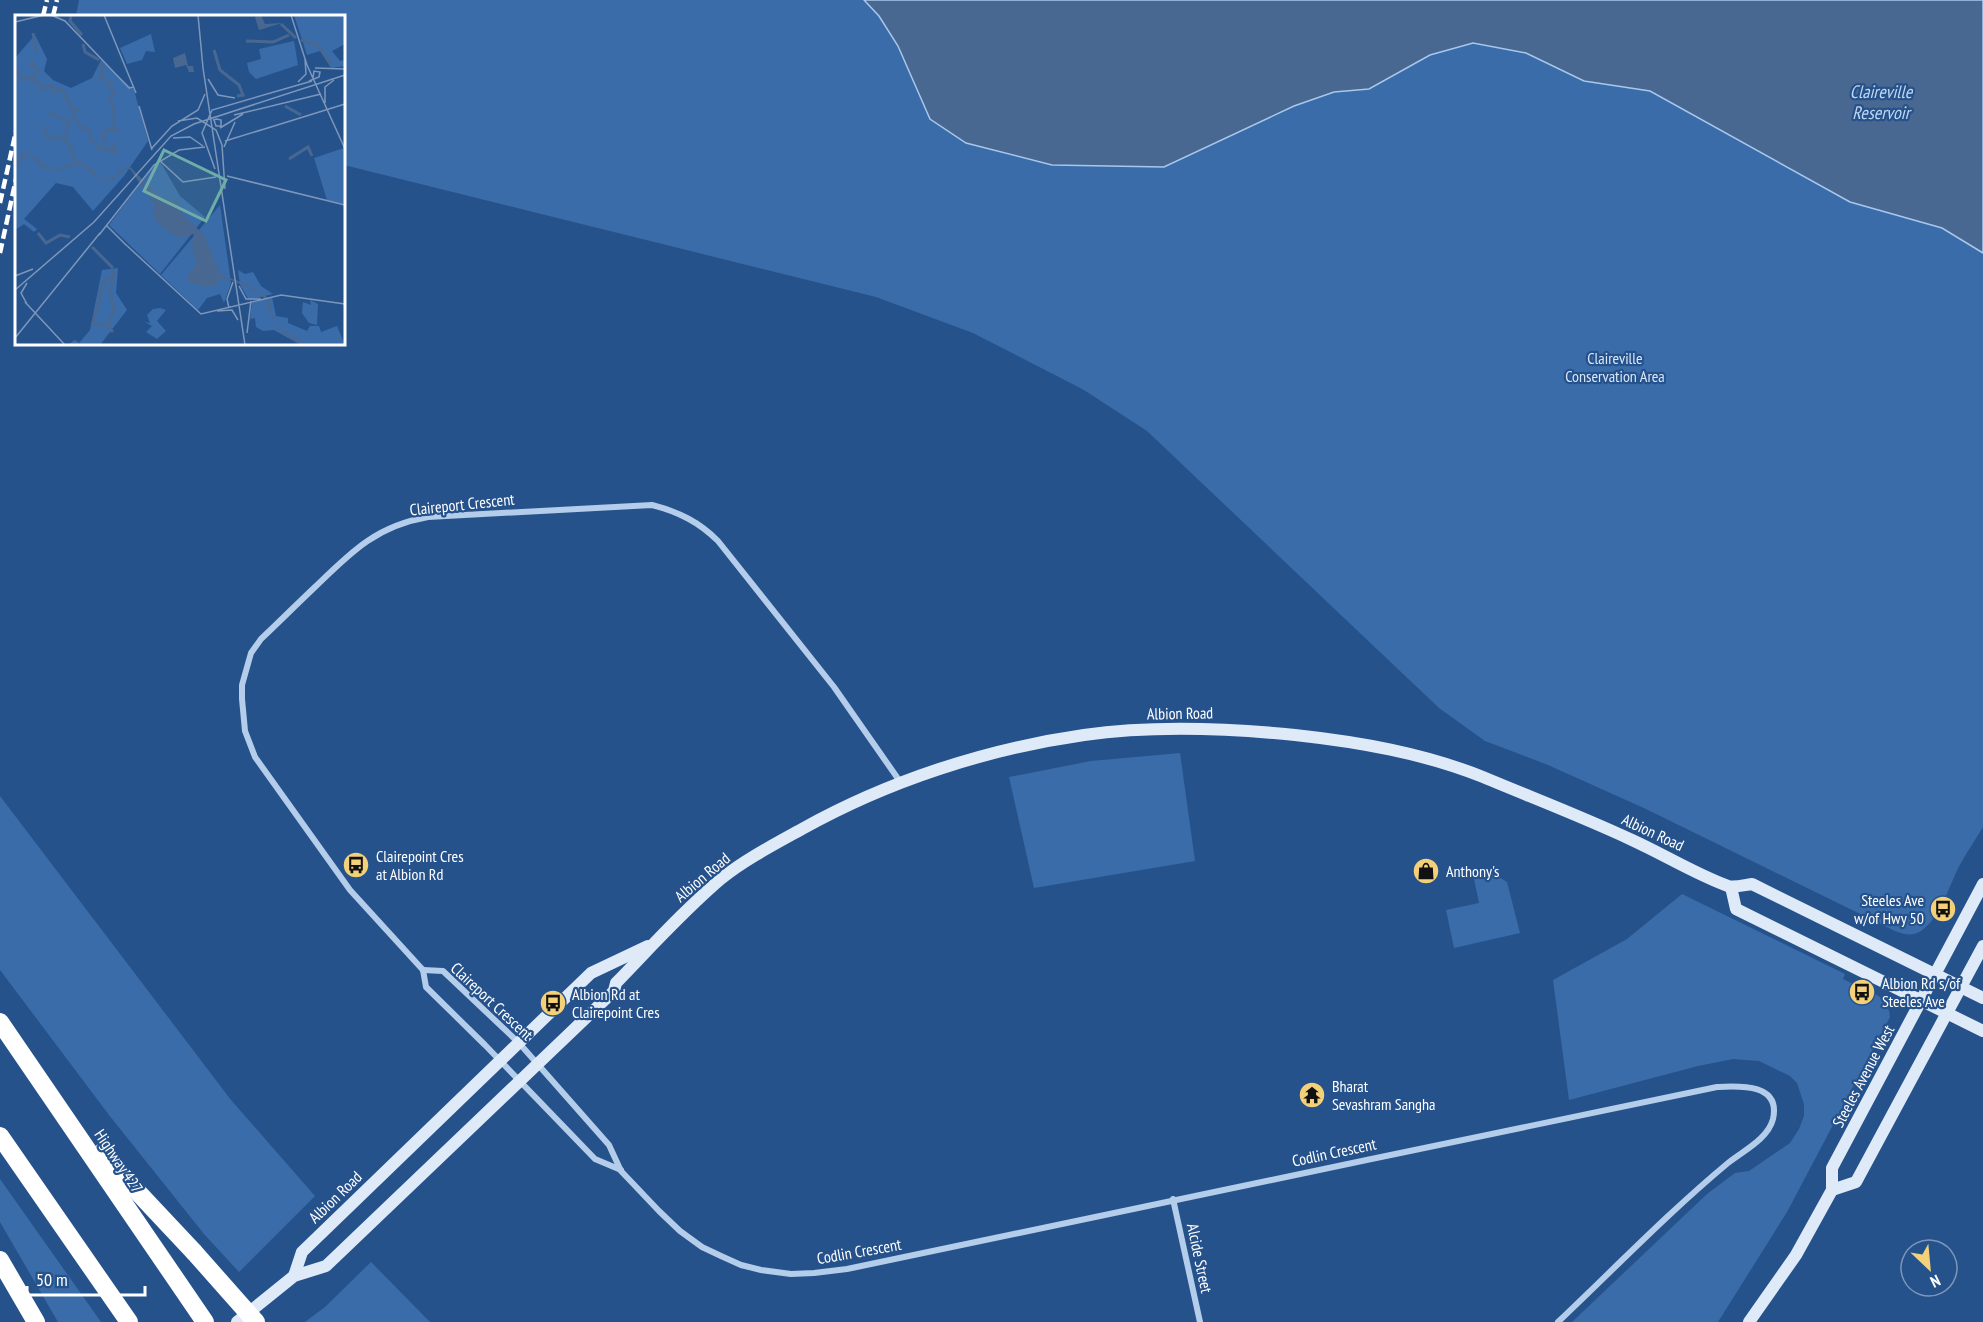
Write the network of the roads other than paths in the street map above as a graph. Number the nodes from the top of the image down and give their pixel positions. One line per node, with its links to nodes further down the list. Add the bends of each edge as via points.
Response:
1 (901, 783): 3 (main road, Albion Road, via 989,755 1084,735 1218,729 1325,738 1418,756 1479,776 1632,840); 4 (main road, Albion Road, via 846,805 755,856 723,878); 6 (street, Claireport Crescent, via 834,687 718,541 687,517 652,505 633,505 409,520 353,550 261,639 245,669 242,699 249,744 265,771 350,890)
2 (1983, 884): 7 (main road, Steeles Avenue West)
3 (1731, 887): 7 (main road, Albion Road, via 1752,884); 10 (main road, via 1736,909)
4 (657, 942): 14 (main road, Albion Road, via 591,974); 16 (main road, Albion Road, via 616,983 614,991)
5 (1983, 946): 8 (main road)
6 (423, 970): 14 (street, Claireport Crescent, via 442,971); 15 (street, Claireport Crescent, via 426,987)
7 (1935, 974): 8 (main road, Albion Road); 10 (main road, Steeles Avenue West)
8 (1961, 987): 9 (main road, Albion Road); 11 (main road)
9 (1983, 998)
10 (1922, 1001): 11 (main road); 21 (main road, Steeles Avenue West, via 1832,1168)
11 (1946, 1013): 13 (main road); 21 (main road, via 1856,1182)
12 (0, 1022): 18 (highway, Highway 427)
13 (1983, 1031)
14 (519, 1043): 15 (main road, Albion Road); 16 (street, Claireport Crescent)
15 (501, 1061): 17 (street, Claireport Crescent); 24 (main road, Albion Road, via 302,1252)
16 (537, 1064): 17 (main road, Albion Road); 20 (street, Codlin Crescent, via 609,1145)
17 (520, 1080): 20 (street, Codlin Crescent, via 594,1159); 24 (main road, Albion Road, via 326,1266)
18 (63, 1112): 27 (highway, Highway 427); 29 (highway, bridge)
19 (0, 1136): 25 (highway)
20 (621, 1171): 22 (street, Codlin Crescent, via 659,1211 702,1247 741,1265 790,1274 847,1269)
21 (1832, 1190): 32 (main road, Steeles Avenue West, via 1796,1255)
22 (1173, 1199): 30 (street, Alcide Street); 31 (street, Codlin Crescent, via 1717,1087 1741,1086 1764,1092 1773,1110 1765,1133 1720,1170)
23 (0, 1260): 26 (highway)
24 (294, 1276): 28 (main road, Albion Road)
25 (125, 1317)
26 (36, 1322)
27 (205, 1322)
28 (237, 1322)
29 (256, 1322)
30 (1200, 1322)
31 (1558, 1322)
32 (1749, 1322)

